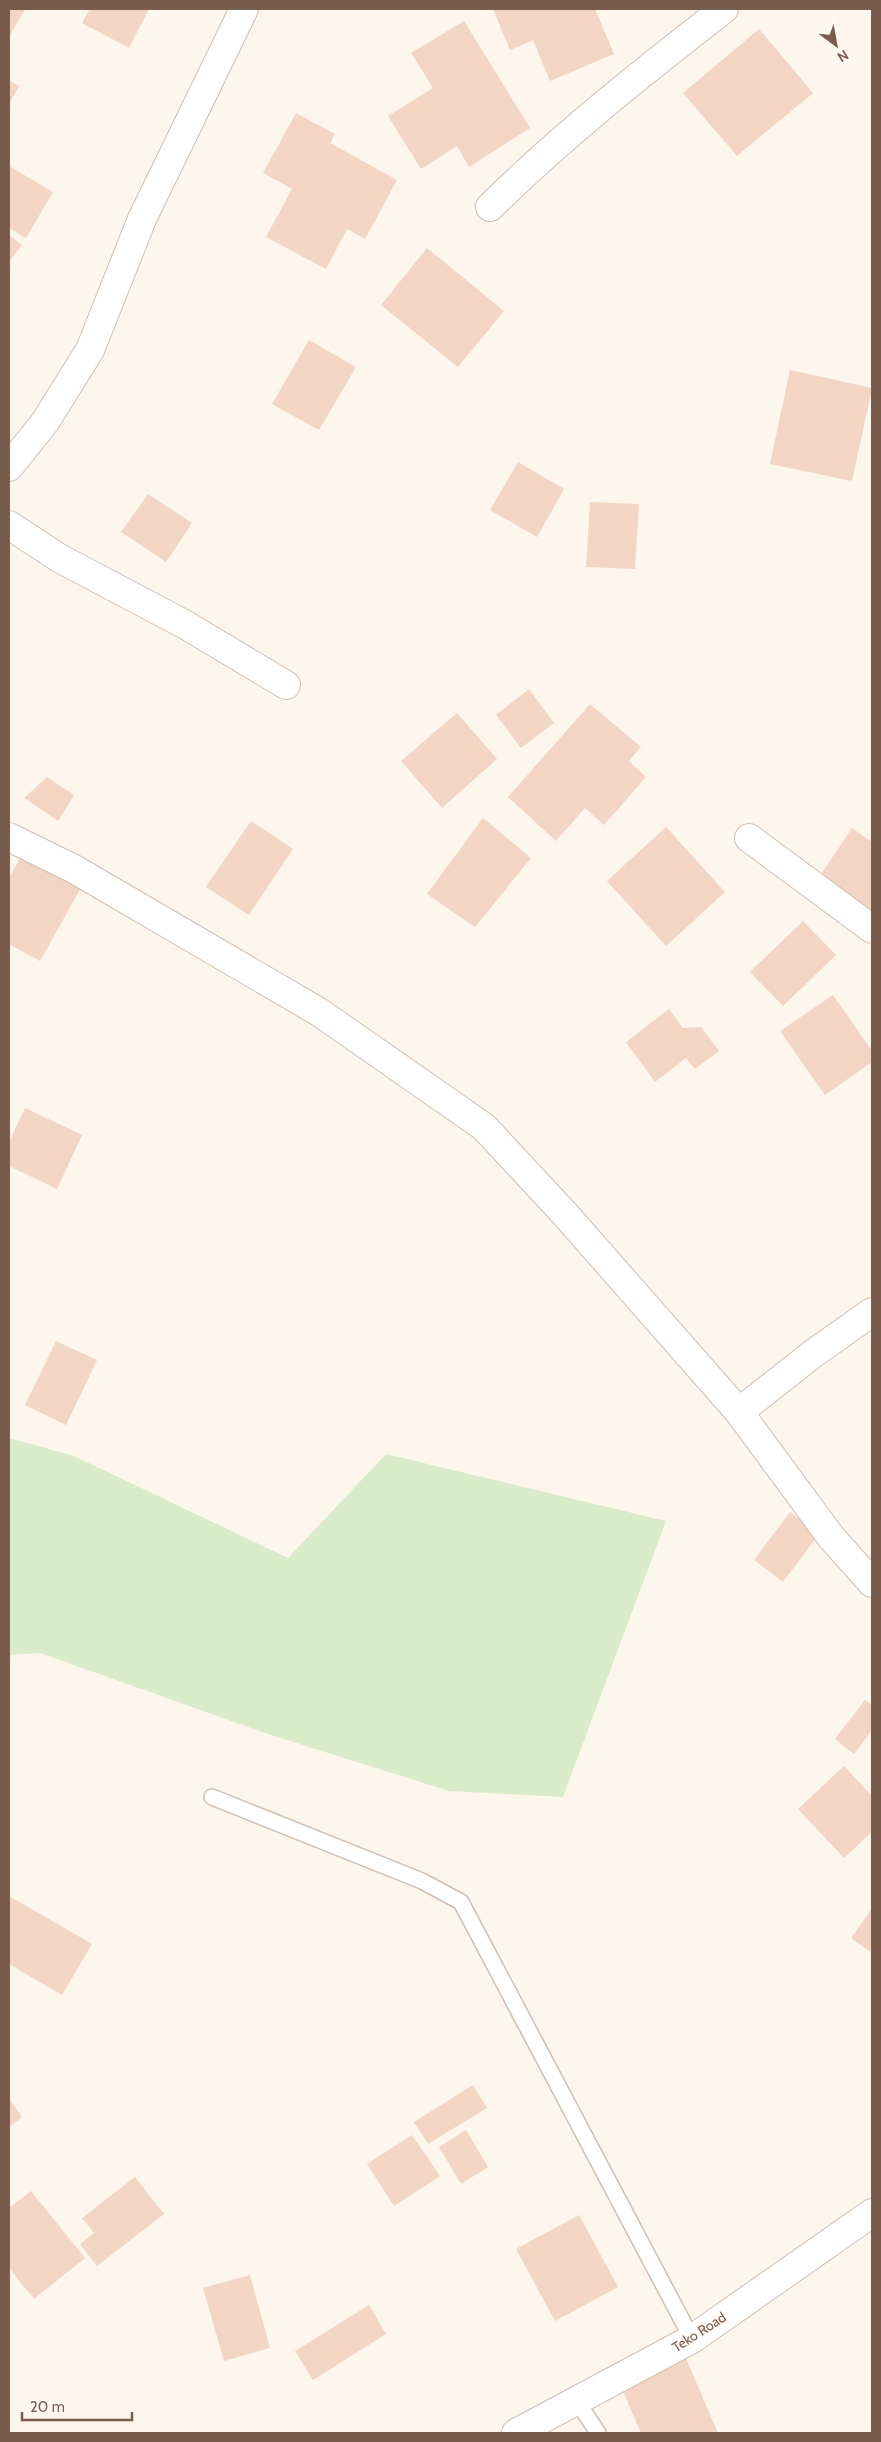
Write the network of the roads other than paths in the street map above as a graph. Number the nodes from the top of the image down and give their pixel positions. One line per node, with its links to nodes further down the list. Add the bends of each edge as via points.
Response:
1 (244, 9): 4 (street, via 142,219 90,350 45,422)
2 (724, 9): 3 (street, via 630,81 543,155)
3 (490, 207)
4 (9, 467)
5 (9, 525): 6 (street, via 59,558 184,624)
6 (286, 685)
7 (9, 837): 11 (street, via 74,869 319,1012 484,1127)
8 (749, 838): 9 (street)
9 (872, 929)
10 (872, 1312): 11 (street)
11 (739, 1412): 12 (street, via 831,1537)
12 (872, 1583)
13 (212, 1797): 15 (lane, via 422,1880 461,1902)
14 (872, 2213): 15 (street, Teko Road)
15 (692, 2339): 16 (street, Teko Road)
16 (577, 2401): 17 (street, Teko Road); 18 (lane)
17 (516, 2433)
18 (598, 2433)

